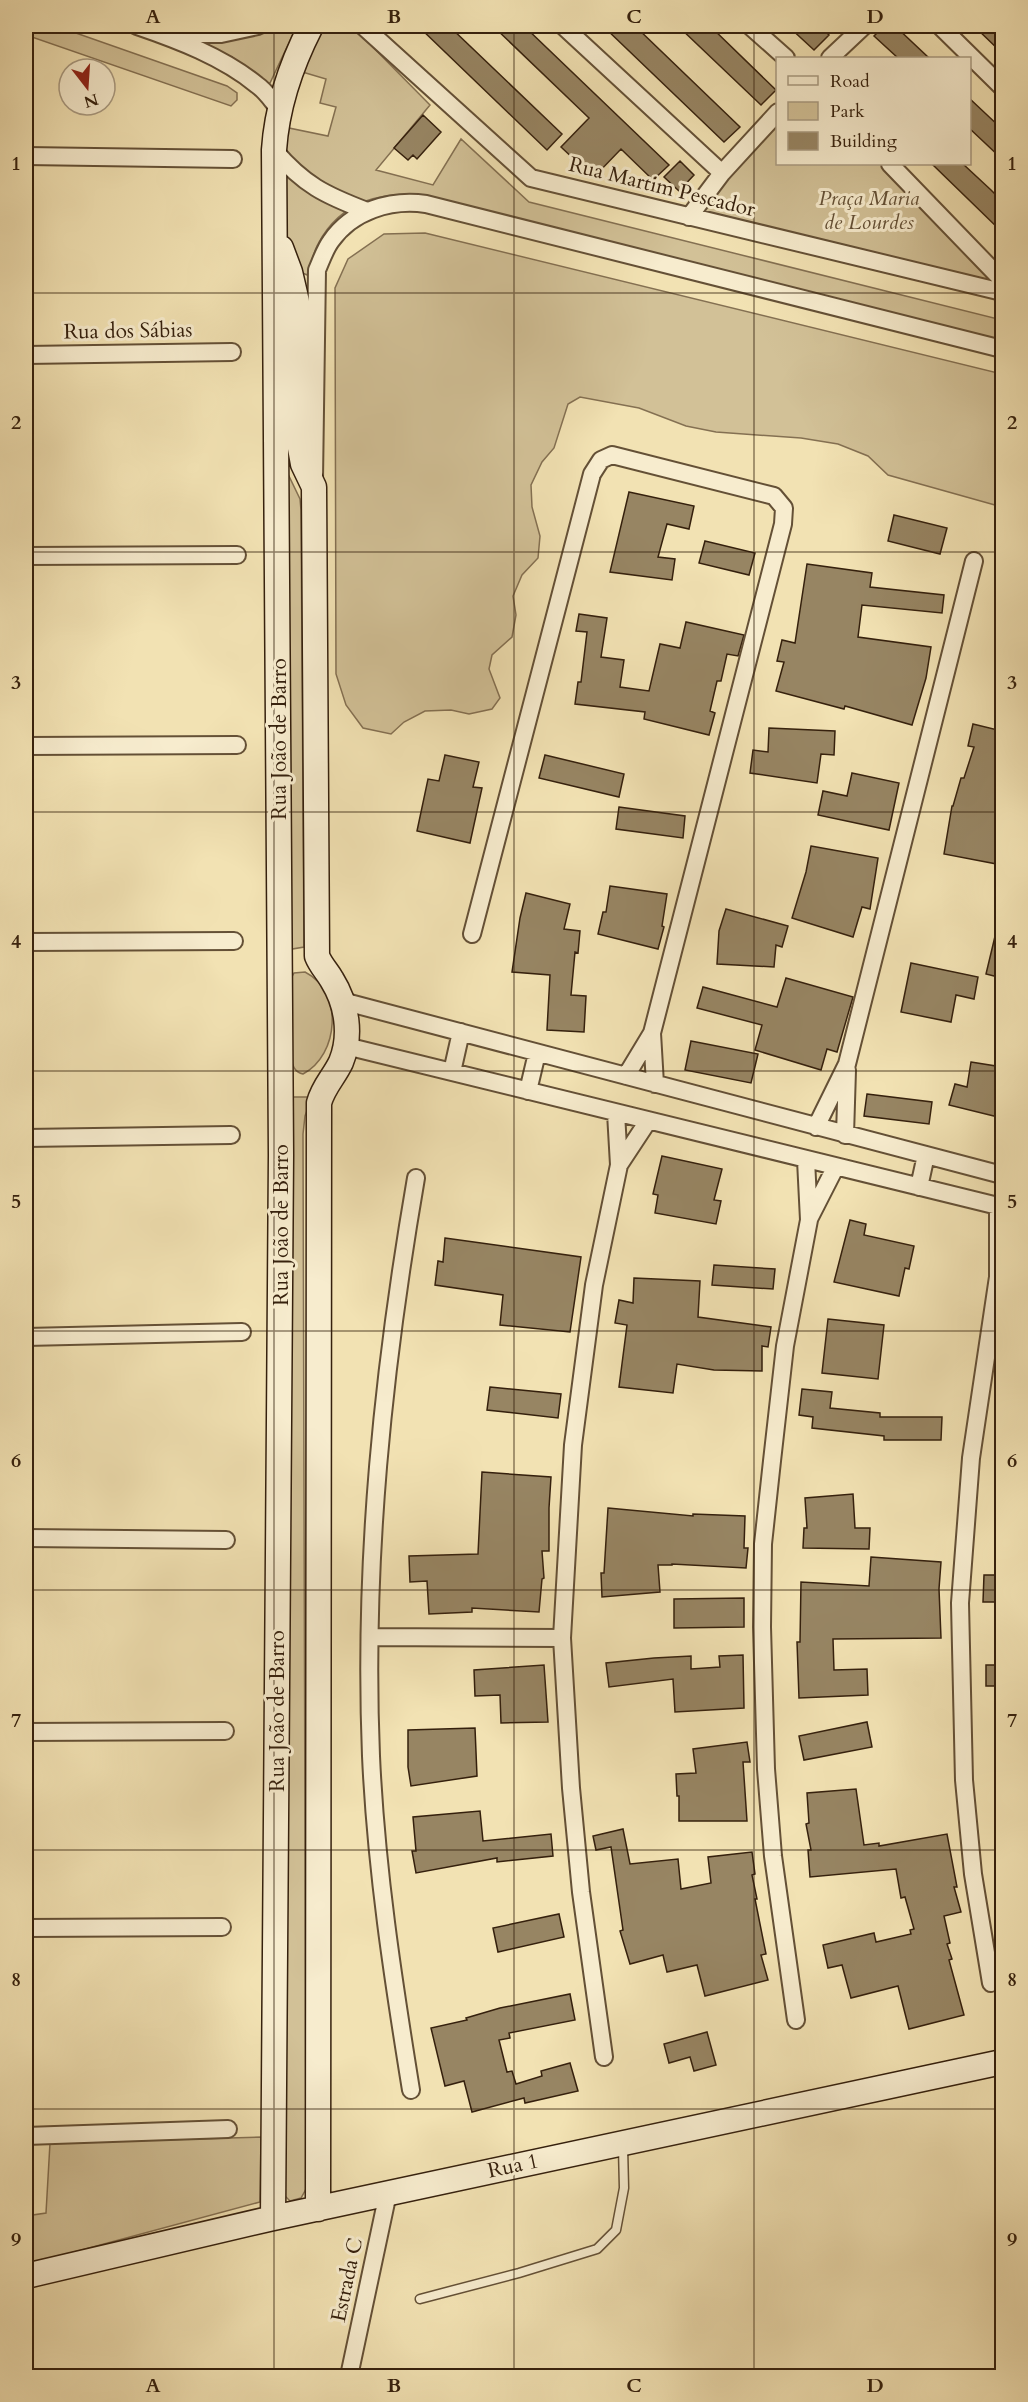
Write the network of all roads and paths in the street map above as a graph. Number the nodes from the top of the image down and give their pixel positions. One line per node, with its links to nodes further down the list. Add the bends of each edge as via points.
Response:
1 (137, 26): 9 (street)
2 (258, 26): 9 (street, via 221,34)
3 (363, 26): 23 (street, Rua Martim Pescador, via 531,178)
4 (562, 26): 21 (street)
5 (750, 26): 10 (street)
6 (864, 26): 11 (street)
7 (940, 26): 14 (street)
8 (306, 28): 12 (street, Rua João de Barro)
9 (158, 33): 13 (street, via 211,56)
10 (785, 57)
11 (831, 57)
12 (286, 85): 13 (street); 15 (street, Rua João de Barro)
13 (260, 86): 15 (street)
14 (1002, 87)
15 (279, 109): 17 (street, Rua João de Barro)
16 (776, 113): 21 (street)
17 (274, 150): 22 (street, via 313,187); 24 (street, Rua João de Barro)
18 (26, 156): 19 (street)
19 (233, 159)
20 (891, 165): 25 (street)
21 (722, 173): 23 (street)
22 (367, 211): 27 (street, via 395,203 426,204); 30 (street, Rua João de Barro, via 343,226 330,242 317,270)
23 (689, 217): 26 (street, Rua Martim Pescador)
24 (275, 232): 30 (street, Rua João de Barro, via 297,302 299,442 303,464); 40 (street, Rua João de Barro)
25 (1002, 280)
26 (1002, 292)
27 (999, 348)
28 (232, 352): 29 (street, Rua dos Sábias)
29 (26, 355)
30 (314, 487): 39 (street, Rua João de Barro, via 317,956)
31 (237, 555): 32 (street)
32 (26, 556)
33 (974, 561): 46 (street)
34 (237, 745): 35 (street)
35 (26, 746)
36 (472, 934): 43 (street, via 592,474 601,460 612,455 774,496 784,508 783,524)
37 (234, 941): 38 (street)
38 (26, 942)
39 (322, 968): 40 (street, via 302,961); 41 (street, Rua João de Barro)
40 (281, 970): 49 (street, Rua João de Barro)
41 (342, 1001): 42 (street); 44 (street, Rua João de Barro)
42 (461, 1032): 45 (street); 47 (street)
43 (652, 1033): 48 (street); 51 (street)
44 (346, 1046): 47 (street); 50 (street, Rua João de Barro)
45 (537, 1053): 48 (street); 52 (street)
46 (847, 1064): 55 (street); 57 (street)
47 (452, 1072): 52 (street)
48 (626, 1076): 51 (street)
49 (281, 1080): 50 (street, via 301,1089); 89 (street, Rua João de Barro)
50 (328, 1082): 88 (street, Rua João de Barro, via 319,1103)
51 (655, 1084): 55 (street)
52 (528, 1091): 53 (street)
53 (616, 1113): 54 (street); 61 (street)
54 (648, 1121): 60 (street); 61 (street)
55 (816, 1127): 57 (street)
56 (231, 1135): 58 (street)
57 (845, 1135): 59 (street)
58 (26, 1138)
59 (926, 1155): 63 (street); 65 (street)
60 (806, 1160): 62 (street); 67 (street)
61 (619, 1165): 74 (street, via 594,1285 575,1434)
62 (835, 1168): 65 (street); 67 (street)
63 (1002, 1175)
64 (416, 1178): 73 (street, via 395,1298 381,1421)
65 (919, 1188): 66 (street)
66 (1000, 1207): 68 (street)
67 (808, 1220): 80 (street, via 784,1358 763,1544 766,1769 773,1856)
68 (1000, 1272): 79 (street, via 971,1458 960,1603 964,1780 973,1874)
69 (242, 1332): 70 (street)
70 (26, 1337)
71 (26, 1538): 72 (street)
72 (226, 1540)
73 (370, 1637): 74 (street); 83 (street, via 371,1756 380,1875)
74 (562, 1638): 81 (street, via 571,1788)
75 (225, 1731): 76 (street)
76 (26, 1732)
77 (222, 1927): 78 (street)
78 (26, 1928)
79 (991, 1983)
80 (795, 2020)
81 (604, 2057)
82 (1002, 2062): 86 (street, Rua 1)
83 (411, 2090)
84 (228, 2129): 85 (street)
85 (26, 2136)
86 (623, 2143): 87 (street, Rua 1); 91 (lane, via 624,2188 616,2230 597,2249)
87 (388, 2193): 88 (street, Rua 1); 92 (street, Estrada C)
88 (318, 2209): 89 (street, Rua 1)
89 (273, 2218): 90 (street, Rua 1)
90 (26, 2276)
91 (420, 2299)
92 (349, 2376)

